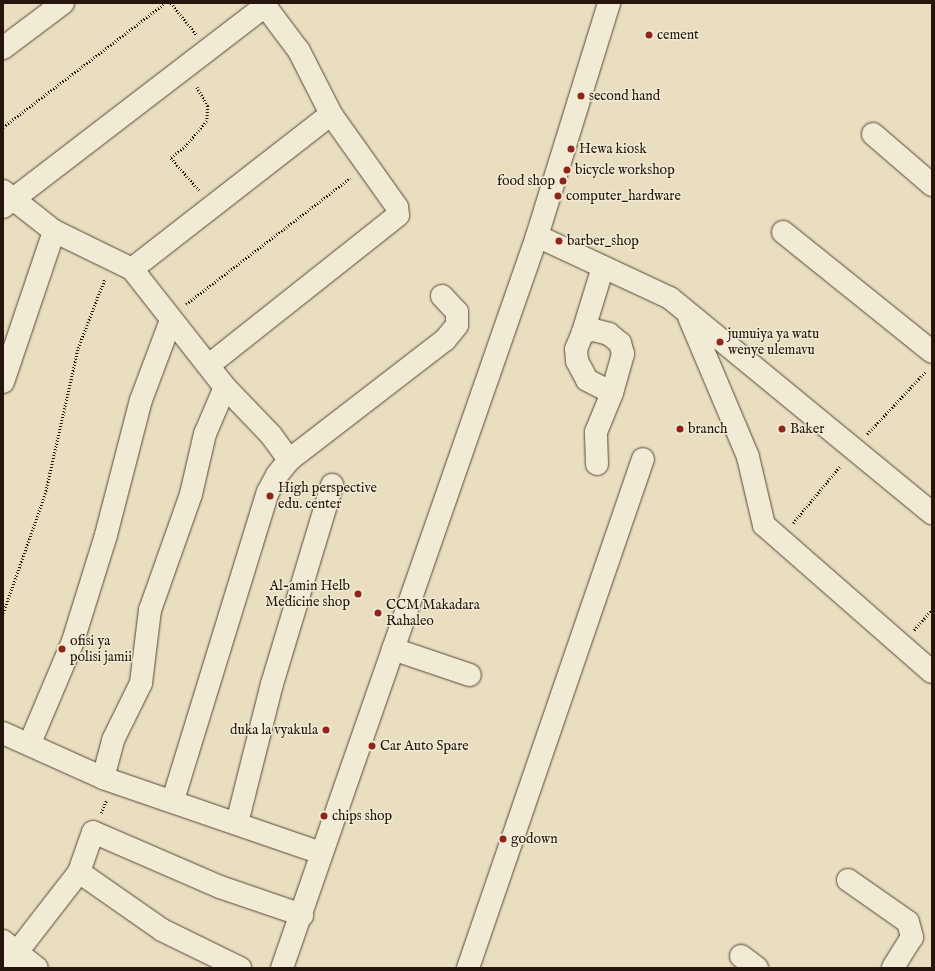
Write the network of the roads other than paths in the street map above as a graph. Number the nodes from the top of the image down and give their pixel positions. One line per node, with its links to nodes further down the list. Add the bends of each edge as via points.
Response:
1 (63, 3): 4 (street)
2 (609, 3): 11 (street)
3 (264, 5): 5 (street, via 298,51); 8 (street, via 211,51)
4 (3, 48)
5 (331, 114): 13 (street); 19 (street, via 365,166 397,207 394,221)
6 (873, 134): 7 (street)
7 (931, 181)
8 (6, 199): 9 (street)
9 (54, 231): 13 (street, via 113,257); 20 (street)
10 (783, 232): 18 (street)
11 (537, 236): 12 (street); 28 (street)
12 (603, 267): 15 (street, via 670,298); 17 (street)
13 (132, 269): 16 (street)
14 (442, 296): 24 (street, via 457,312 457,325 445,340)
15 (688, 314): 27 (street); 29 (street, via 748,457 764,525)
16 (170, 318): 19 (street); 32 (street, via 141,400 106,535 73,642)
17 (583, 332): 22 (street, via 576,350 577,361 586,380); 22 (street, via 594,330 609,334 620,344 622,362)
18 (932, 352)
19 (209, 366): 21 (street)
20 (3, 382)
21 (225, 386): 24 (street, via 271,435); 33 (street, via 205,434 191,494 150,610 141,683 112,740)
22 (612, 393): 25 (street, via 596,432)
23 (643, 459): 44 (street)
24 (289, 460): 34 (street, via 268,492)
25 (597, 464)
26 (332, 485): 35 (street, via 272,684)
27 (932, 513)
28 (392, 649): 30 (street); 36 (street)
29 (932, 672)
30 (470, 675)
31 (3, 733): 32 (street)
32 (30, 743): 33 (street)
33 (103, 778): 34 (street)
34 (173, 800): 35 (street)
35 (237, 823): 36 (street)
36 (321, 853): 39 (street)
37 (79, 872): 39 (street, via 93,832 220,887); 40 (street); 42 (street, via 162,930)
38 (848, 880): 45 (street, via 908,922 912,937)
39 (302, 915): 43 (street)
40 (10, 954): 41 (street)
41 (37, 968)
42 (240, 968)
43 (282, 968)
44 (468, 968)
45 (893, 968)

